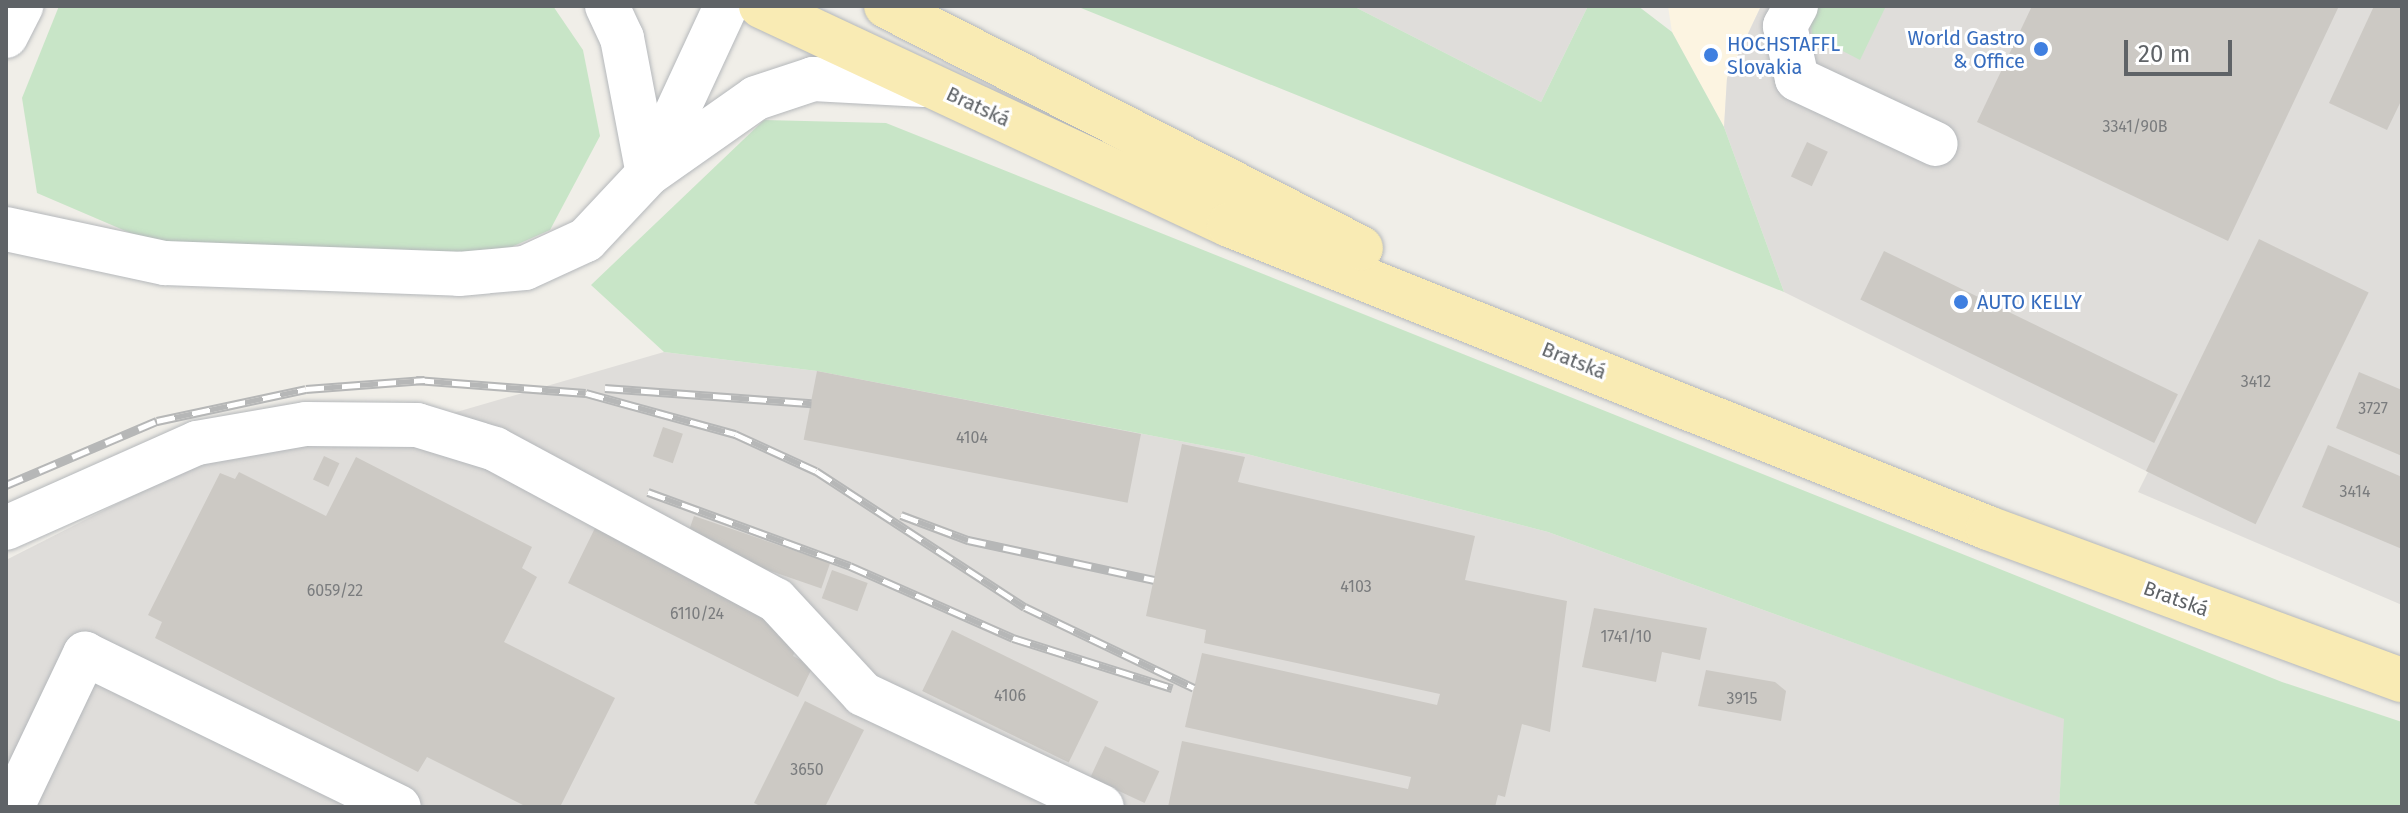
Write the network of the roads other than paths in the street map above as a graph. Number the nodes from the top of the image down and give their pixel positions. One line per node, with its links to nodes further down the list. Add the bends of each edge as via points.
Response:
1 (21, 6): 7 (street)
2 (607, 6): 10 (street, via 622,38)
3 (726, 6): 10 (street)
4 (761, 6): 8 (main road, Bratská)
5 (886, 6): 12 (main road, Bratská, via 1400,266)
6 (1796, 6): 9 (street, via 1785,26 1797,79)
7 (6, 36)
8 (935, 86): 10 (street, via 863,79 798,83 756,98); 12 (main road, Bratská, via 1229,225)
9 (1936, 144)
10 (648, 174): 11 (street, via 576,247 493,273 165,263)
11 (13, 221)
12 (1815, 449): 14 (main road, Bratská, via 1958,495); 15 (main road, Bratská, via 1988,528)
13 (6, 528): 18 (street, via 197,443 306,424 417,425 495,449 776,600 863,694)
14 (2402, 659)
15 (2402, 680)
16 (12, 807): 17 (street, via 85,654)
17 (399, 807)
18 (1102, 807)

